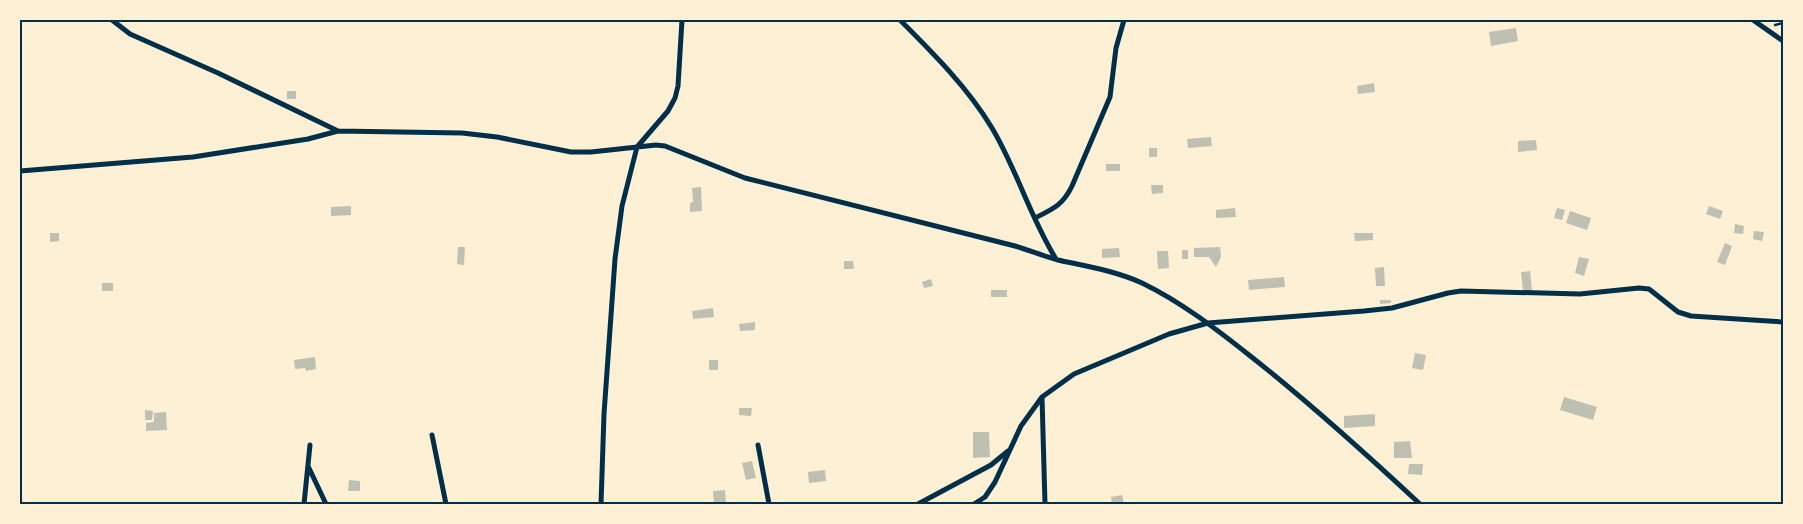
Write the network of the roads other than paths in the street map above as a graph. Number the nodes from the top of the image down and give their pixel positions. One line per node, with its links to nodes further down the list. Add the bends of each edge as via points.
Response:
1 (112, 20): 7 (street, via 130,34)
2 (682, 20): 8 (street, via 675,98)
3 (900, 20): 10 (street, via 948,70 992,127)
4 (1124, 20): 10 (street, via 1116,48 1110,97 1072,186 1060,204)
5 (1753, 20): 6 (street)
6 (1783, 41)
7 (338, 131): 8 (street, via 462,133 577,152); 9 (street, via 308,139 192,157)
8 (637, 147): 11 (street, via 665,146 745,178); 23 (street, via 622,206 615,259)
9 (20, 171)
10 (1035, 218): 11 (street)
11 (1056, 259): 13 (street, via 1140,282)
12 (1783, 322): 13 (street, via 1691,316 1678,312 1649,289 1639,288 1580,294 1461,291 1392,308)
13 (1208, 323): 14 (street, via 1169,334 1074,374); 28 (street, via 1329,420)
14 (1042, 397): 18 (street, via 1021,426); 27 (street)
15 (432, 435): 22 (street)
16 (310, 445): 19 (street)
17 (758, 445): 24 (street)
18 (1010, 450): 25 (street, via 991,466); 26 (street, via 985,498)
19 (308, 466): 20 (street); 21 (street)
20 (304, 504)
21 (326, 504)
22 (446, 504)
23 (600, 504)
24 (769, 504)
25 (918, 504)
26 (974, 504)
27 (1044, 504)
28 (1420, 504)

